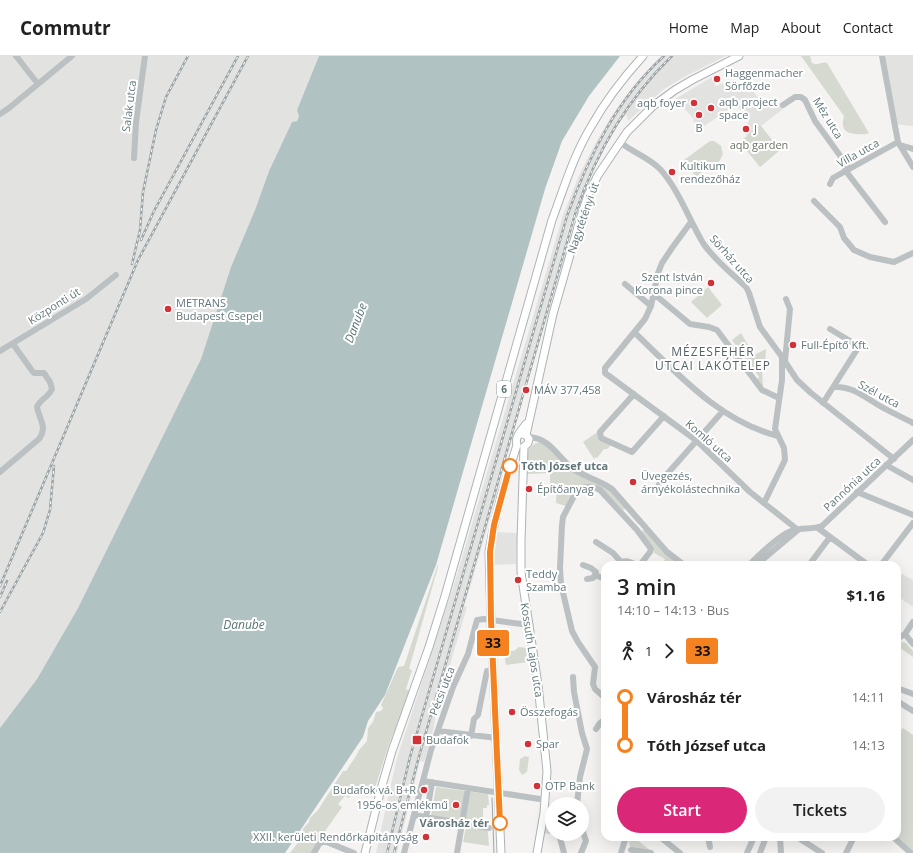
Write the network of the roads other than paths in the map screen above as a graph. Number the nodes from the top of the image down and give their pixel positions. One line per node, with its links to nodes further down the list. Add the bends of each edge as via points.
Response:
1 (16, 56): 7 (street)
2 (72, 56): 7 (street)
3 (145, 56): 13 (street, Salak utca)
4 (643, 56): 117 (main road, 6, via 616,88 591,126 557,207 430,647 392,751)
5 (739, 56): 10 (main road, Nagytétényi út, via 661,99 636,122)
6 (882, 56): 11 (street)
7 (38, 84): 9 (street)
8 (783, 105): 15 (street, Méz utca, via 801,96)
9 (0, 114)
10 (620, 142): 18 (street, Sörház utca, via 643,155 662,171); 40 (main road, Nagytétényi út, via 595,181 582,213 553,314)
11 (899, 143): 12 (street); 14 (street); 15 (street, Villa utca)
12 (913, 149)
13 (134, 158)
14 (913, 167)
15 (847, 169): 16 (street, Villa utca, via 833,178); 19 (street, Méz utca)
16 (830, 184)
17 (814, 201): 20 (street, via 840,227 844,238 854,250 890,262 898,262)
18 (691, 222): 23 (street, via 662,263); 30 (street, Sörház utca, via 712,254 746,287 760,327)
19 (885, 222)
20 (913, 253)
21 (116, 275): 28 (street, Központi út, via 86,299)
22 (625, 284): 25 (street)
23 (654, 294): 25 (street); 33 (street, via 690,324 713,328 720,332 760,387)
24 (786, 299): 30 (street, via 790,309)
25 (651, 306): 27 (street)
26 (830, 329): 31 (street, via 858,348)
27 (635, 333): 32 (street, Komló utca, via 604,371); 35 (street, via 692,387)
28 (13, 344): 29 (street, Központi út); 44 (street, via 34,373 44,373 52,389 48,397 37,407 43,425 43,435)
29 (0, 351)
30 (784, 359): 33 (street); 34 (street, Sörház utca, via 797,380)
31 (835, 387): 34 (street); 37 (street, Szél utca, via 857,392)
32 (634, 394): 36 (street, Komló utca); 36 (street, via 600,432 601,438 632,452)
33 (779, 398): 38 (street, via 775,424)
34 (823, 403): 42 (street, Sörház utca)
35 (723, 411): 38 (street); 41 (street)
36 (664, 416): 41 (street, Komló utca)
37 (913, 423)
38 (778, 436): 48 (street, via 784,448 785,460)
39 (913, 440): 42 (street, Pannónia utca)
40 (524, 441): 51 (street, via 542,439 577,472 612,489); 69 (main road, via 512,460 490,544); 71 (main road, Kossuth Lajos utca, via 521,561)
41 (697, 441): 46 (street, via 660,482); 48 (street, Komló utca)
42 (894, 459): 43 (street, Pannónia utca)
43 (886, 465): 45 (street); 47 (street, Pannónia utca)
44 (0, 472)
45 (913, 480)
46 (661, 490)
47 (857, 492): 49 (street); 52 (street, Pannónia utca)
48 (764, 503): 54 (street, Komló utca)
49 (913, 515)
50 (913, 523): 64 (street)
51 (643, 525): 53 (street); 59 (street)
52 (818, 528): 54 (street); 55 (street)
53 (637, 530): 58 (street, via 651,547); 78 (street, via 596,488 586,487 576,493 563,517 561,584 572,631 595,667 593,684)
54 (798, 530): 60 (street, via 784,535); 61 (street)
55 (830, 537): 62 (street); 63 (street)
56 (596, 542): 57 (street, via 613,552)
57 (618, 561)
58 (643, 561)
59 (677, 561)
60 (754, 561)
61 (761, 561)
62 (812, 561)
63 (863, 561)
64 (884, 561)
65 (583, 565): 66 (street, via 592,568 596,572)
66 (595, 575): 67 (street); 68 (street)
67 (601, 577)
68 (587, 579)
69 (491, 620): 71 (street); 84 (street, Pécsi utca, via 480,619 476,623 468,654); 86 (main road)
70 (913, 622): 72 (street)
71 (529, 625): 91 (main road, Kossuth Lajos utca, via 547,757)
72 (905, 634): 73 (street); 74 (street)
73 (901, 636)
74 (913, 644)
75 (487, 671): 85 (street, via 478,716 474,719)
76 (573, 677): 92 (street, via 587,749)
77 (901, 690): 79 (street)
78 (601, 694)
79 (913, 694)
80 (901, 704): 81 (street)
81 (913, 711)
82 (601, 722): 83 (street)
83 (596, 729)
84 (438, 731): 85 (street); 87 (street, Pécsi utca)
85 (471, 736): 86 (street)
86 (497, 738): 90 (main road)
87 (423, 781): 88 (street); 96 (street, Pécsi utca)
88 (432, 782): 89 (street); 97 (street)
89 (468, 788): 90 (street); 98 (street)
90 (499, 793): 93 (street); 120 (main road)
91 (546, 797)
92 (578, 797)
93 (545, 800)
94 (545, 806): 95 (main road, Kossuth Lajos utca)
95 (544, 813): 121 (main road, Kossuth Lajos utca)
96 (414, 815): 97 (street); 118 (street, Pécsi utca)
97 (426, 818): 98 (street)
98 (462, 823): 99 (street); 119 (street)
99 (489, 828)
100 (561, 841): 122 (street)
101 (586, 841): 123 (street)
102 (625, 841): 124 (street)
103 (627, 841): 113 (street)
104 (665, 841): 126 (street)
105 (709, 841): 112 (street)
106 (752, 841): 127 (street)
107 (764, 841): 128 (street)
108 (780, 841): 129 (street)
109 (803, 841): 130 (street)
110 (850, 841): 131 (street)
111 (896, 841): 114 (street)
112 (710, 847)
113 (631, 852): 125 (street)
114 (908, 852)
115 (314, 853): 116 (street, via 324,841)
116 (354, 853)
117 (365, 853)
118 (404, 853)
119 (457, 853)
120 (501, 853)
121 (537, 853)
122 (564, 853)
123 (581, 853)
124 (621, 853)
125 (651, 853)
126 (680, 853)
127 (747, 853)
128 (760, 853)
129 (781, 853)
130 (821, 853)
131 (846, 853)

